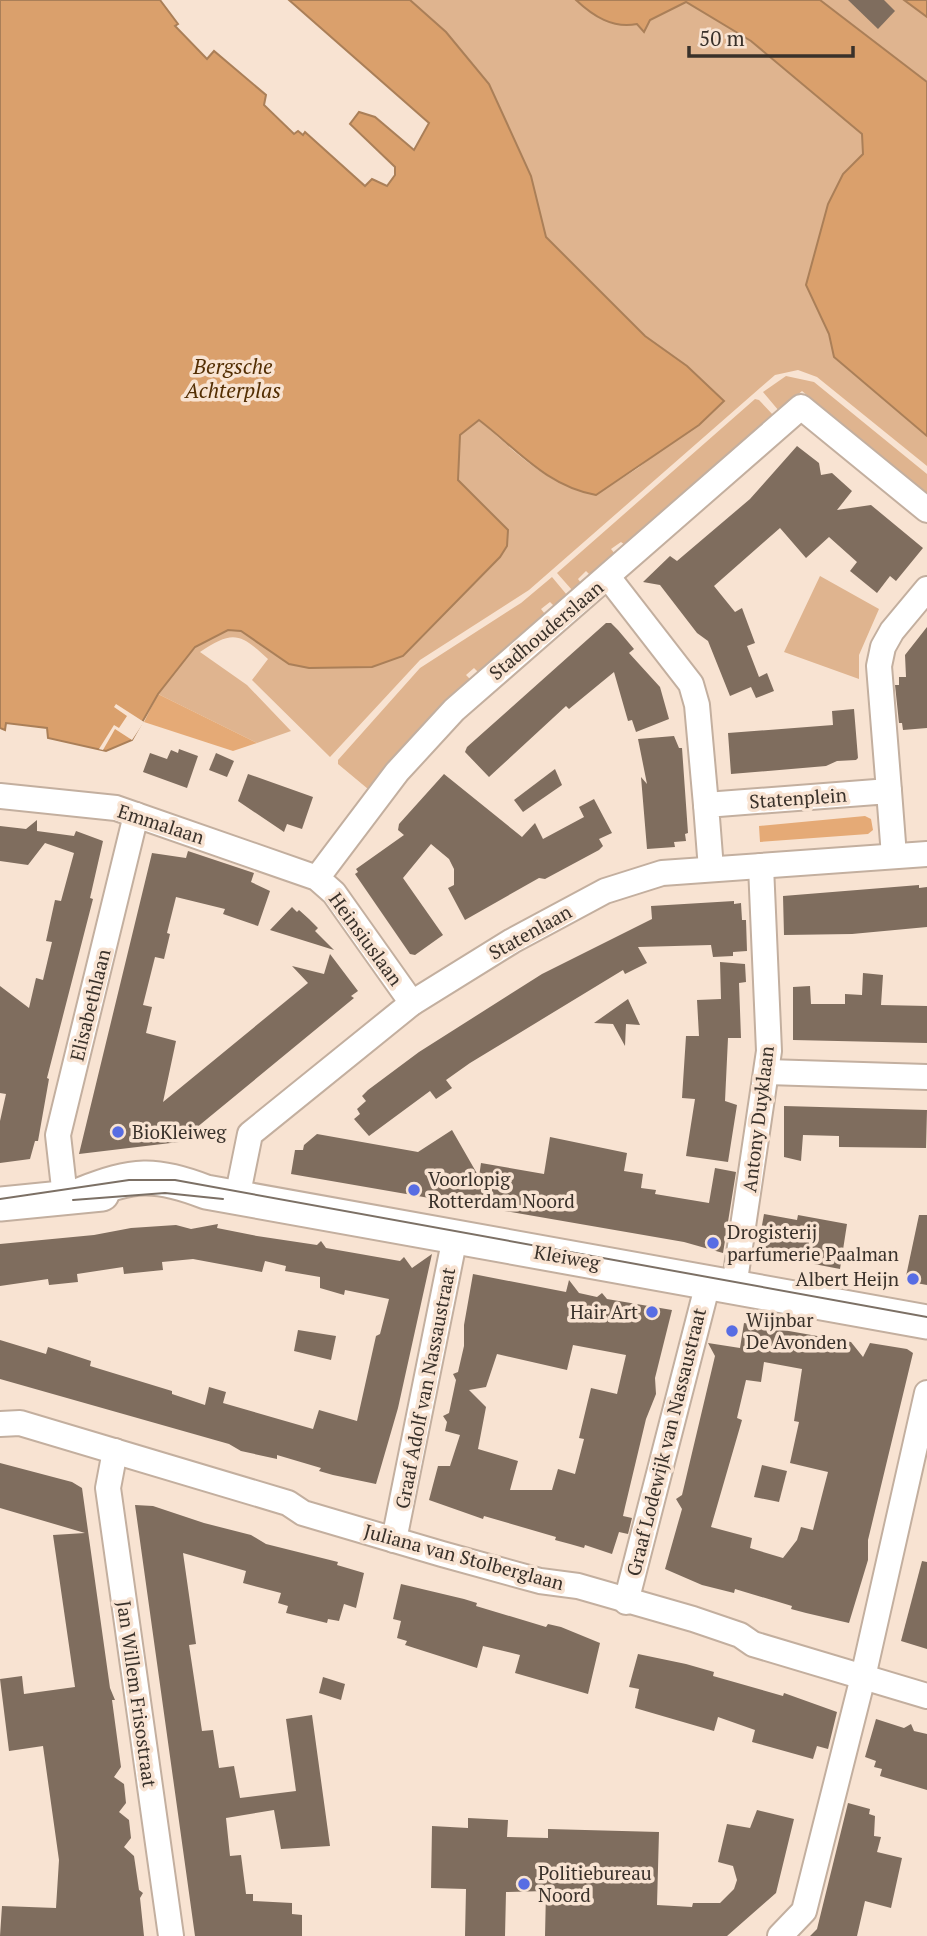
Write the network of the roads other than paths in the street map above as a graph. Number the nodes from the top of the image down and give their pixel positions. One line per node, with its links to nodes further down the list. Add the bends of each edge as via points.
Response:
1 (927, 510): 2 (street, Stadhouderslaan, via 801,407)
2 (608, 578): 6 (street, via 691,684); 12 (street, Stadhouderslaan, via 454,710 397,772)
3 (927, 589): 4 (street, via 883,647 879,666)
4 (889, 791): 6 (street, Statenplein); 9 (street)
5 (0, 796): 7 (street, Emmalaan, via 116,808)
6 (706, 805): 11 (street)
7 (136, 815): 12 (street, Emmalaan); 17 (street, Elisabethlaan, via 58,1135)
8 (927, 854): 9 (street, Statenlaan)
9 (894, 856): 10 (street, Statenlaan)
10 (761, 866): 11 (street, Statenlaan); 14 (street, Antony Duyklaan)
11 (711, 869): 13 (street, Statenlaan, via 662,873 605,891)
12 (317, 878): 13 (street, Heinsiuslaan, via 334,893)
13 (412, 1003): 16 (street, Statenlaan, via 250,1134)
14 (767, 1072): 15 (street); 20 (street, Antony Duyklaan)
15 (927, 1077)
16 (222, 1195): 17 (street, Kleiweg); 19 (street, Kleiweg)
17 (73, 1196): 18 (street, Kleiweg)
18 (0, 1204)
19 (455, 1237): 20 (street, Kleiweg); 25 (street, Graaf Adolf van Nassaustraat)
20 (721, 1285): 21 (street, Kleiweg); 26 (street, Graaf Lodewijk van Nassaustraat)
21 (927, 1322)
22 (927, 1393): 27 (street)
23 (0, 1424): 24 (street, Juliana van Stolberglaan, via 20,1423)
24 (115, 1451): 25 (street, Juliana van Stolberglaan); 29 (street, Jan Willem Frisostraat, via 108,1488)
25 (394, 1540): 26 (street, Juliana van Stolberglaan)
26 (626, 1602): 27 (street, Juliana van Stolberglaan, via 693,1619 753,1644)
27 (863, 1677): 28 (street, Juliana van Stolberglaan); 30 (street, via 804,1911)
28 (927, 1696)
29 (171, 1936)
30 (780, 1936)

